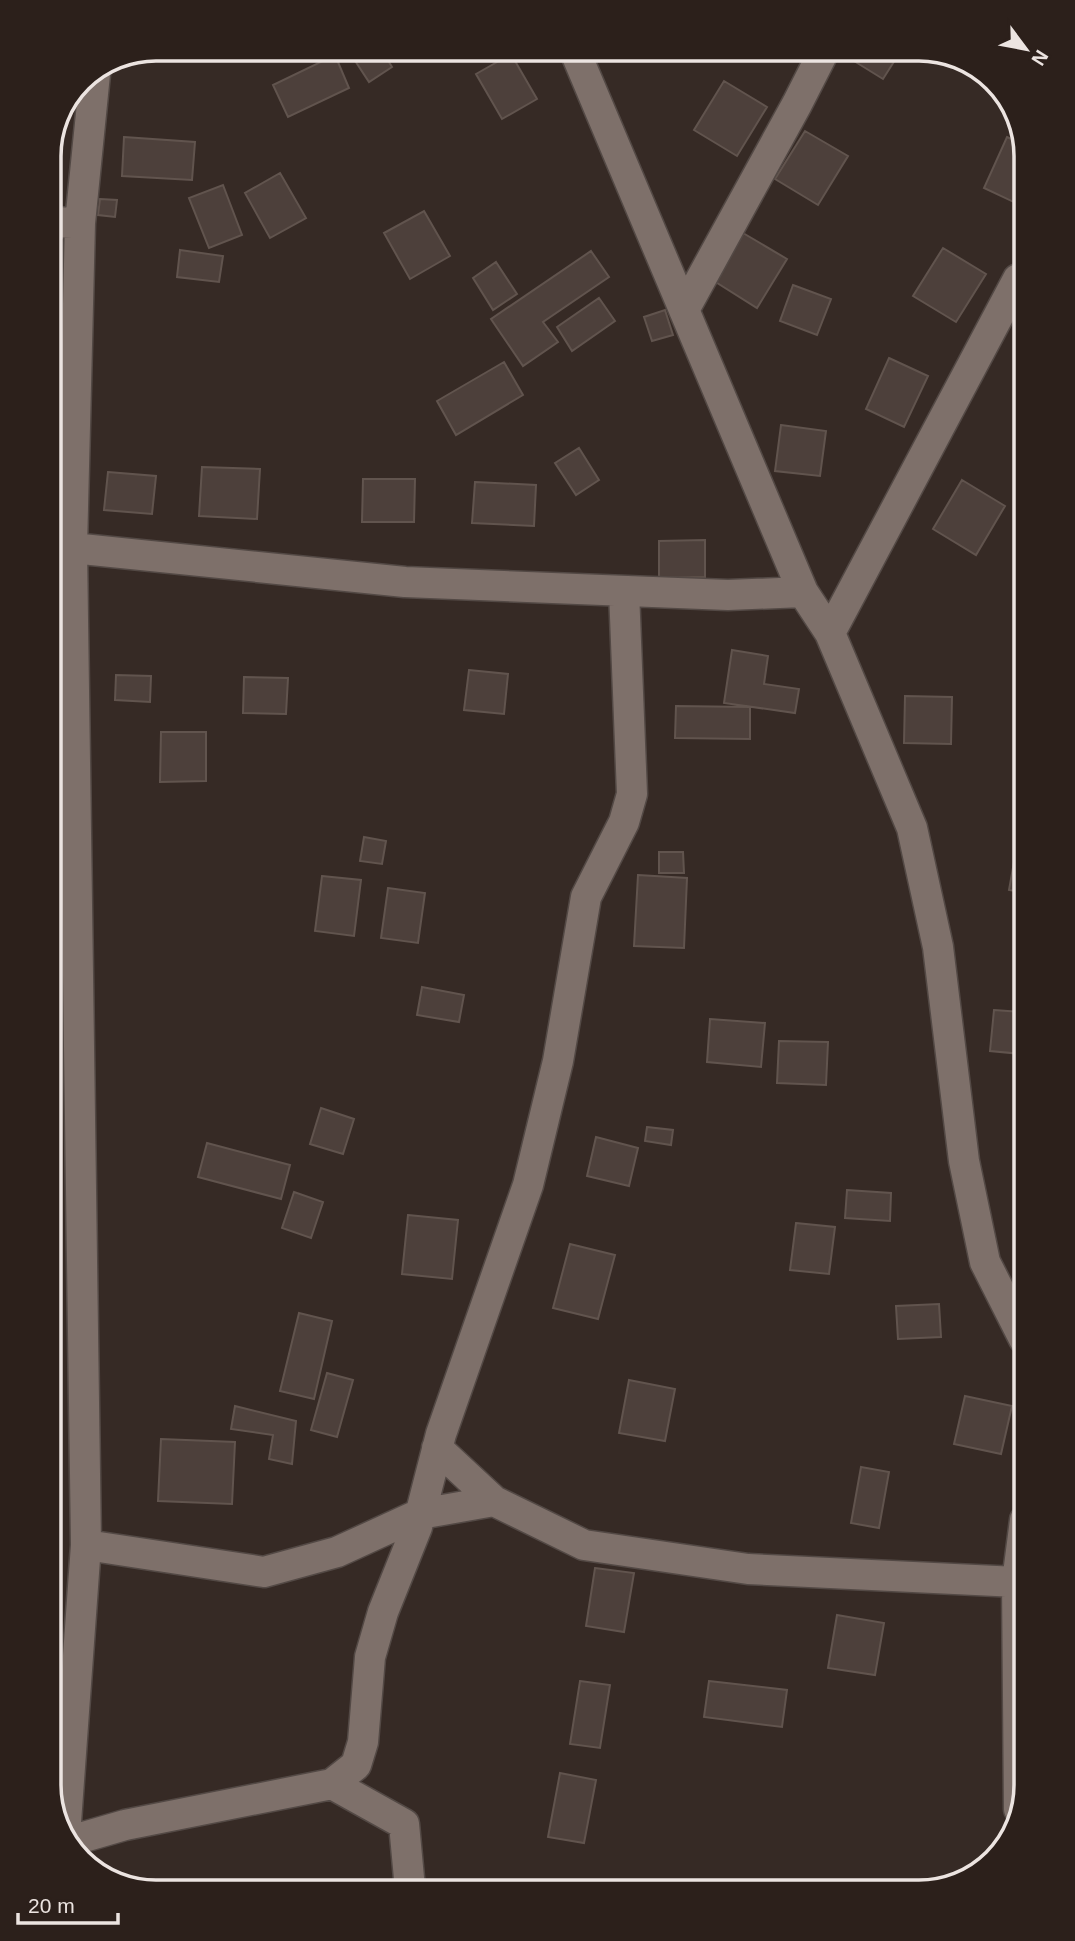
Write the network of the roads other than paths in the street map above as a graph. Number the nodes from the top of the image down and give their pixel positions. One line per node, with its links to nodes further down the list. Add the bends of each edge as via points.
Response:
1 (579, 61): 7 (street)
2 (819, 61): 7 (street)
3 (94, 85): 5 (street)
4 (61, 222): 5 (street)
5 (80, 223): 8 (street)
6 (1014, 287): 11 (street)
7 (684, 310): 10 (street)
8 (61, 548): 9 (street, via 405,582); 16 (street)
9 (624, 590): 10 (street, via 728,595); 13 (street, via 632,794 624,822 586,897 558,1061 528,1185)
10 (803, 592): 11 (street)
11 (830, 633): 12 (street, via 912,828 938,947 964,1161 985,1262)
12 (1014, 1319)
13 (438, 1448): 14 (street); 15 (street)
14 (494, 1501): 15 (street); 17 (street, via 584,1545 748,1569)
15 (420, 1514): 16 (street, via 337,1552 264,1572); 18 (street, via 370,1657 360,1754 356,1765)
16 (86, 1545): 19 (street)
17 (1014, 1581)
18 (332, 1784): 20 (street); 21 (street, via 404,1824)
19 (67, 1814)
20 (79, 1839)
21 (409, 1880)

